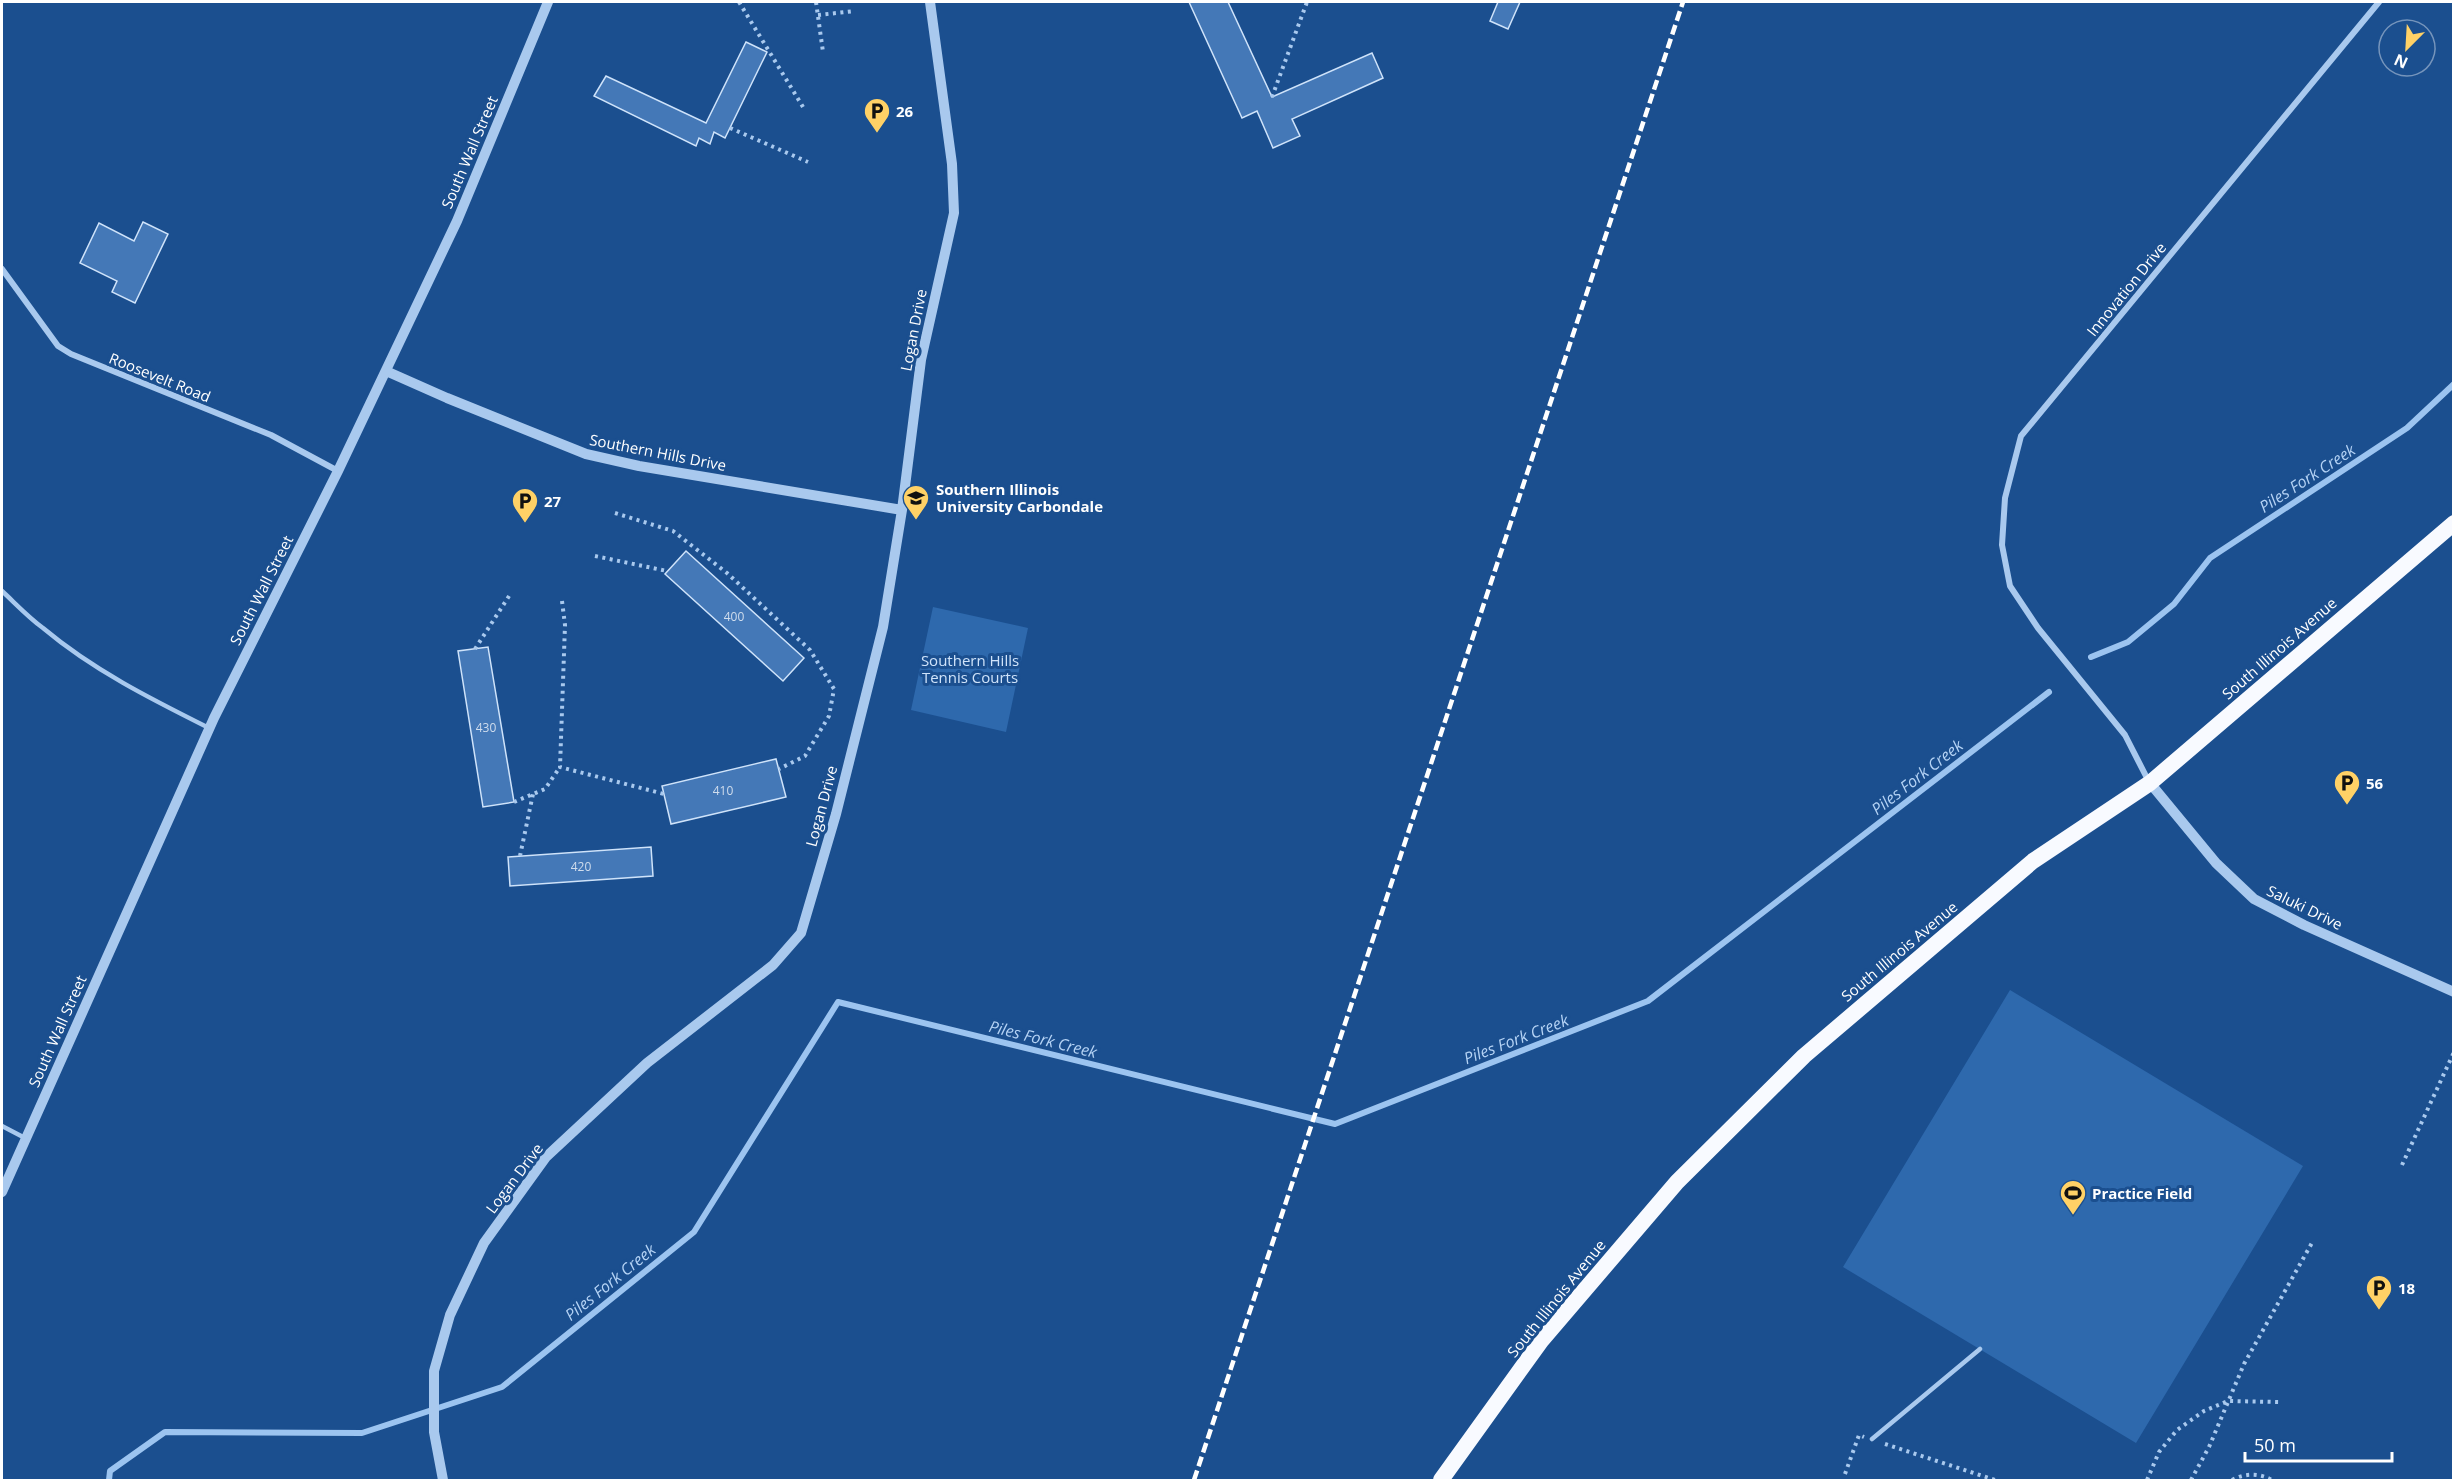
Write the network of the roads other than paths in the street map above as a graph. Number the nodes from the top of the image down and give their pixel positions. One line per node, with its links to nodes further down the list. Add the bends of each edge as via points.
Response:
1 (548, 2): 5 (street, South Wall Street, via 457,220)
2 (930, 2): 7 (street, Logan Drive, via 952,164 954,213 921,360)
3 (2379, 2): 11 (street, Innovation Drive, via 2021,436 2005,498 2002,545 2010,586 2038,628 2125,735)
4 (2, 269): 6 (street, Roosevelt Road, via 58,346 71,354 271,435)
5 (386, 370): 6 (street, South Wall Street); 7 (street, Southern Hills Drive, via 586,454)
6 (338, 471): 10 (street, South Wall Street)
7 (902, 510): 18 (street, Logan Drive, via 883,627 836,814 801,933 773,965 647,1063 546,1157 484,1243 450,1316 434,1371 434,1432)
8 (2454, 523): 11 (highway, South Illinois Avenue)
9 (2, 591): 10 (lane, via 43,629 80,655 124,684)
10 (209, 729): 14 (street, South Wall Street)
11 (2150, 783): 12 (street, Saluki Drive, via 2216,864 2254,899 2304,926); 19 (highway, South Illinois Avenue, via 2033,861 1804,1056 1677,1182 1549,1332)
12 (2454, 992)
13 (2, 1126): 14 (lane)
14 (26, 1138): 15 (street, South Wall Street)
15 (2, 1192)
16 (1980, 1349): 17 (lane)
17 (1872, 1439)
18 (442, 1480)
19 (1441, 1480)

